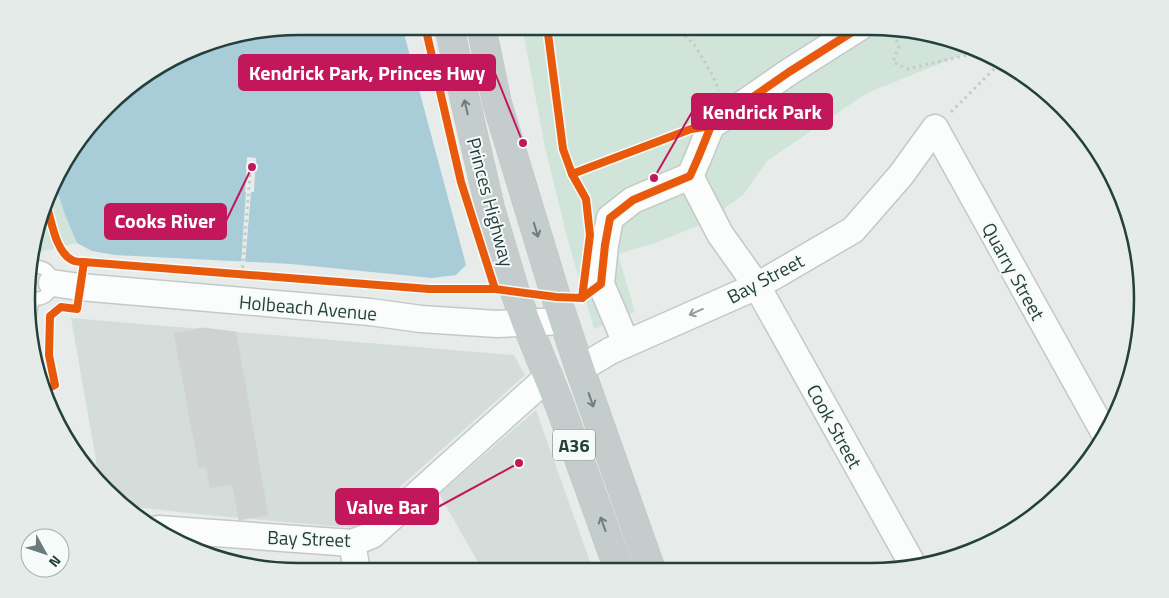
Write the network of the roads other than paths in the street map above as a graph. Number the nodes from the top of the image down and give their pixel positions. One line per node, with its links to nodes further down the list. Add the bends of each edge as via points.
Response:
1 (451, 35): 10 (highway, Princes Highway / A36, one-way to 1, via 490,208)
2 (483, 35): 9 (highway, Princes Highway / A36, one-way to 9, via 498,103)
3 (847, 35): 5 (street, via 710,126)
4 (928, 138): 7 (street, Bay Street, via 901,175 852,230); 14 (street, Quarry Street)
5 (690, 176): 7 (street, Cook Street, via 720,234); 11 (street, via 633,200 610,218 601,284)
6 (37, 267): 8 (lane, via 45,270 52,278)
7 (756, 286): 11 (street, Bay Street, one-way to 11); 17 (street, Cook Street)
8 (38, 293): 10 (street, Holbeach Avenue, via 90,288 370,312 421,320 497,324)
9 (564, 321): 10 (street, Holbeach Avenue); 12 (highway, Princes Highway / A36)
10 (526, 322): 13 (highway, Princes Highway / A36)
11 (626, 343): 12 (street, Bay Street)
12 (580, 369): 20 (highway, Princes Highway / A36, one-way to 20)
13 (549, 376): 16 (street, Bay Street, via 372,534); 19 (highway, Princes Highway / A36, one-way to 13)
14 (1101, 427)
15 (171, 530): 16 (street, Bay Street)
16 (352, 543): 18 (street)
17 (910, 560)
18 (356, 563)
19 (616, 563)
20 (649, 563)

